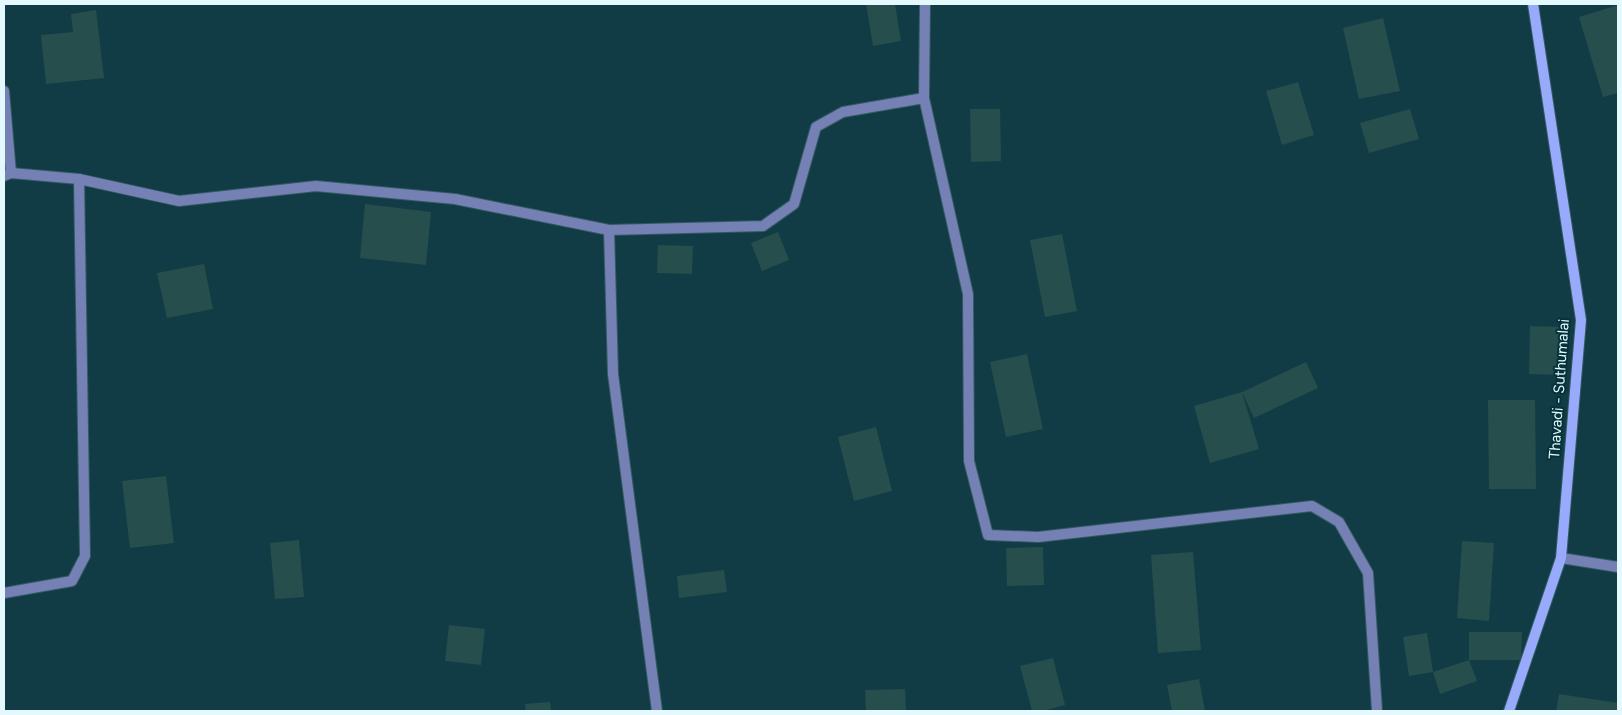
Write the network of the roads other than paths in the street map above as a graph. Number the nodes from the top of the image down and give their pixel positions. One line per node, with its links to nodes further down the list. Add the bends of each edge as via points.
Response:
1 (925, 4): 4 (street)
2 (1533, 4): 8 (main road, Thavadi - Suthumalai, via 1581,320)
3 (4, 91): 5 (street)
4 (924, 98): 7 (street, via 843,112 816,128 794,204 763,226); 12 (street, via 968,294 969,461 988,535 1038,537 1312,506 1339,522 1368,573)
5 (7, 175): 6 (street)
6 (79, 180): 7 (street, via 179,201 316,186 445,198); 10 (street, via 85,556 72,581)
7 (609, 230): 11 (street, via 613,374)
8 (1561, 558): 9 (street); 13 (main road, Thavadi - Suthumalai)
9 (1618, 567)
10 (4, 593)
11 (657, 711)
12 (1377, 711)
13 (1509, 711)

